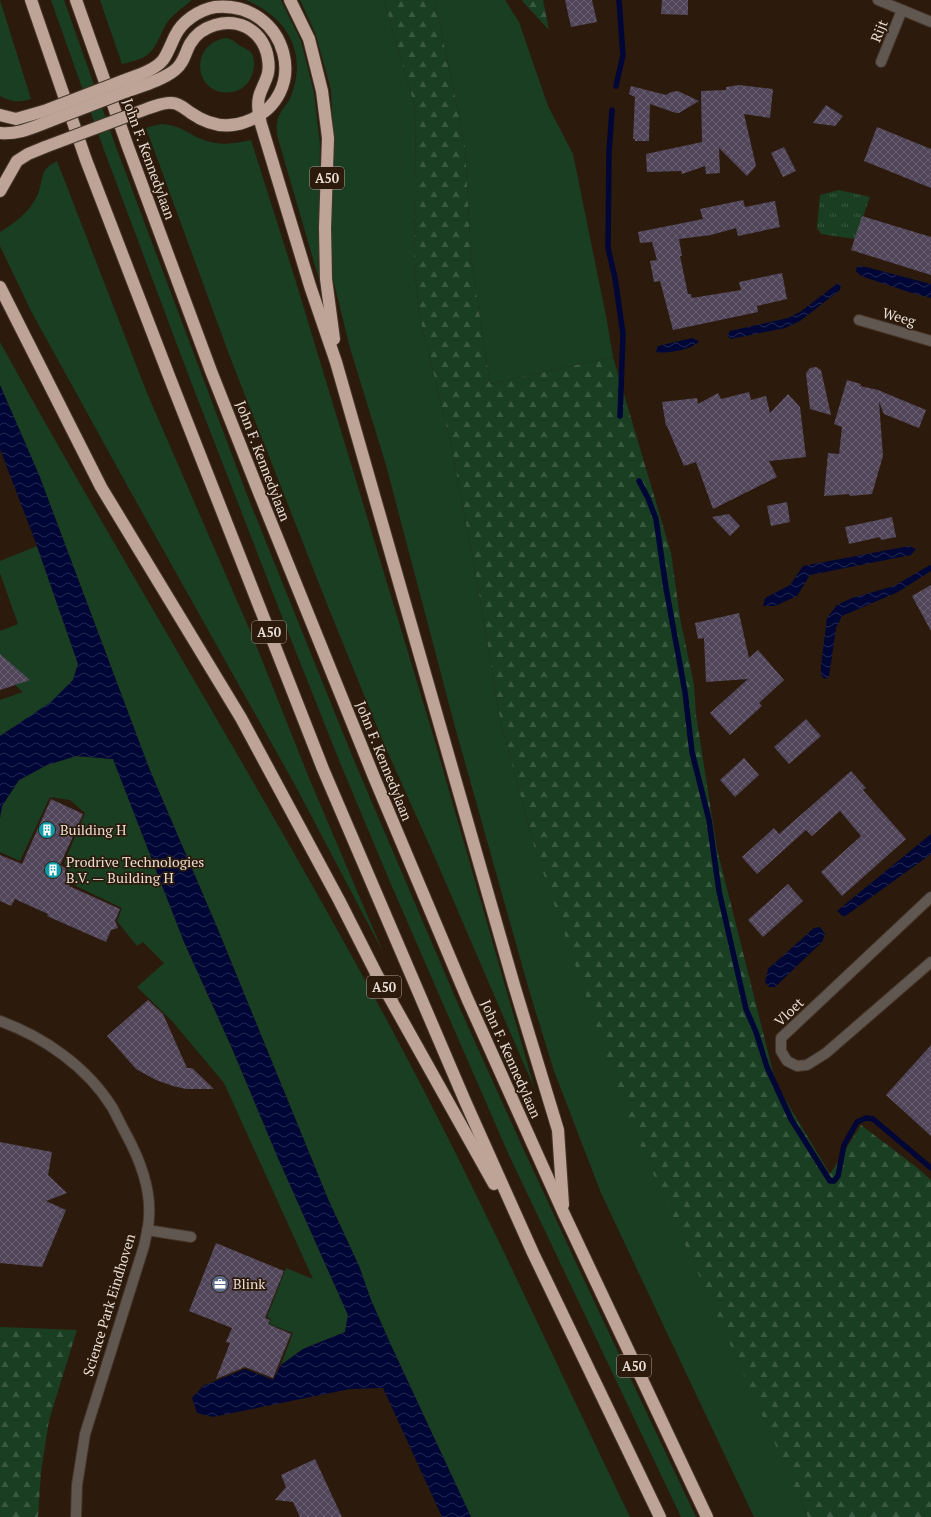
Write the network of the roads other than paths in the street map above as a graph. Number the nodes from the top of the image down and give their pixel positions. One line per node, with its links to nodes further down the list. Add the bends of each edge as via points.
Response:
1 (32, 0): 25 (highway, A50, via 86,160 323,770)
2 (76, 0): 22 (highway, John F. Kennedylaan / A50, via 211,370 260,495 467,998)
3 (290, 0): 18 (highway, A50, via 309,39 322,91 328,138 326,279)
4 (878, 0): 6 (street, Rijt)
5 (213, 3): 9 (highway, via 190,18 175,35 162,60); 11 (highway, via 235,6 261,17 272,27 281,42 285,55 284,82 274,102)
6 (902, 10): 7 (street, Rijt); 8 (street, Rijt)
7 (931, 22)
8 (881, 62)
9 (138, 81): 11 (highway, via 163,77 175,70 181,64 194,38 202,31 221,23 234,23 258,35 266,52 267,80 260,96); 12 (highway, bridge)
10 (0, 115): 12 (highway)
11 (259, 115): 14 (highway, bridge, via 246,122 225,125 207,122 173,102 164,103 28,154 17,161); 18 (highway, A50, via 310,286)
12 (35, 120): 13 (highway, via 15,133)
13 (0, 133)
14 (0, 191)
15 (0, 287): 25 (highway, A50, via 101,487 241,718 377,975)
16 (859, 320): 17 (street, Weeg)
17 (931, 340)
18 (336, 362): 22 (highway, A50, via 516,992 558,1130)
19 (931, 897): 20 (street, Vloet, via 781,1038 781,1052 788,1061 797,1066 807,1065 826,1053)
20 (931, 962)
21 (0, 1021): 23 (street, Science Park Eindhoven, via 46,1043 88,1076 111,1106 140,1162 149,1208)
22 (564, 1214): 28 (highway, John F. Kennedylaan / A50)
23 (147, 1230): 24 (street); 26 (street, Science Park Eindhoven, via 84,1434 77,1485)
24 (191, 1238)
25 (533, 1253): 27 (highway, A50)
26 (76, 1517)
27 (660, 1517)
28 (707, 1517)

